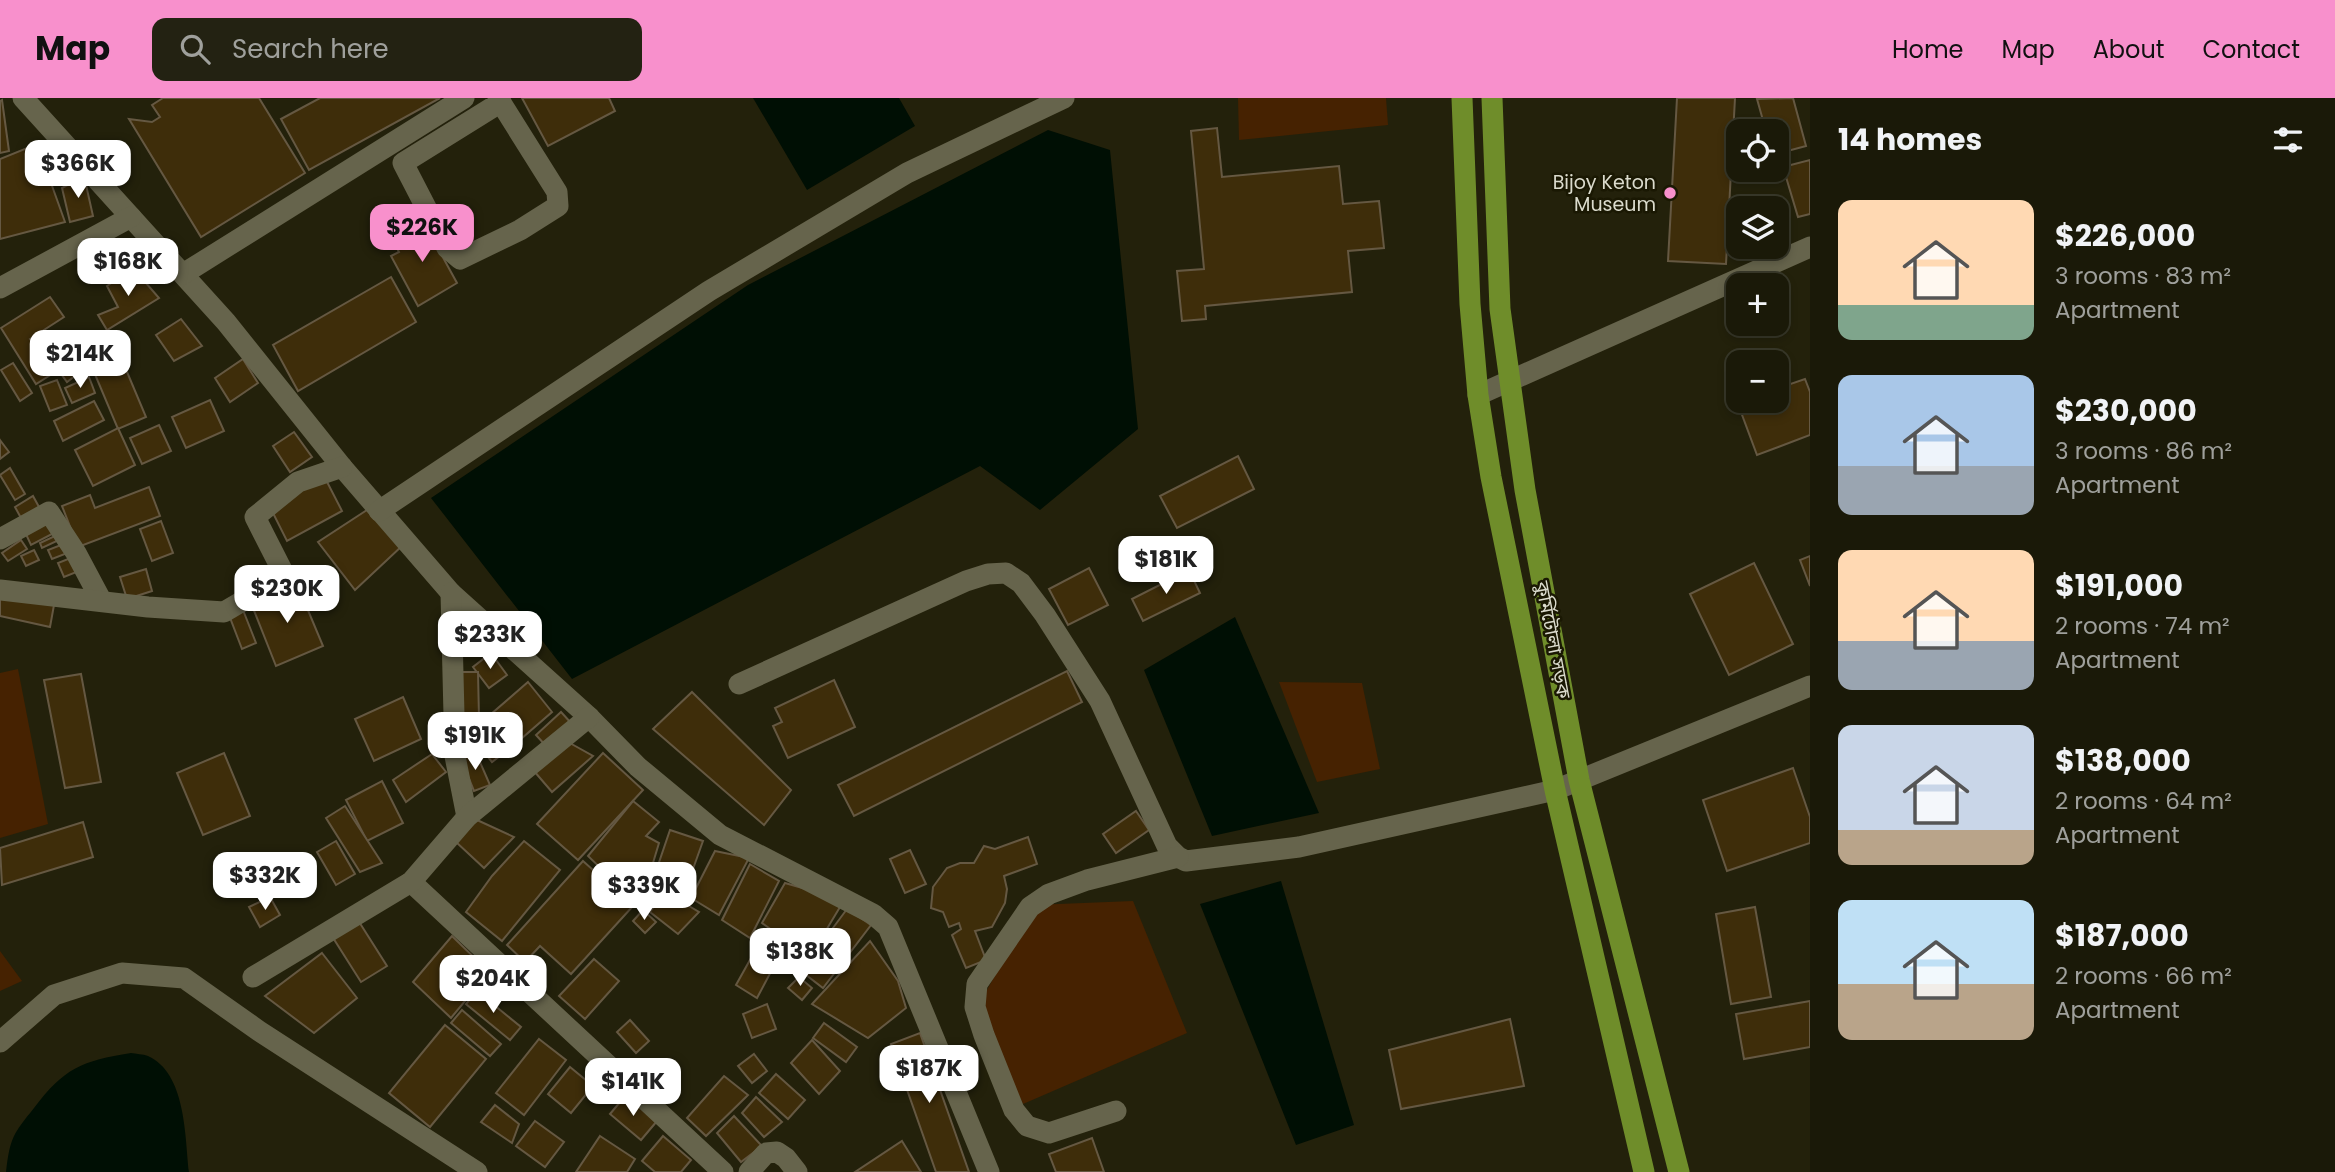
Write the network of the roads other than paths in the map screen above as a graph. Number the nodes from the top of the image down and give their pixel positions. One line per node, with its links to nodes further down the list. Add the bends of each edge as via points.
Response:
1 (23, 98): 7 (street)
2 (464, 98): 9 (street)
3 (1064, 98): 14 (street, via 907,173 709,292)
4 (1462, 98): 12 (main road, কুর্মিটোলা সড়ক)
5 (1492, 98): 11 (main road, কুর্মিটোলা সড়ক, via 1500,309)
6 (499, 100): 6 (street, via 557,192 558,206 460,259 447,248 403,163)
7 (131, 217): 9 (street); 10 (street)
8 (1810, 247): 11 (street)
9 (183, 274): 13 (street)
10 (0, 288)
11 (1509, 381): 12 (street); 22 (main road, কুর্মিটোলা সড়ক)
12 (1478, 395): 23 (main road, কুর্মিটোলা সড়ক)
13 (342, 467): 14 (street); 18 (street, via 299,482 255,517 285,576 224,612)
14 (379, 511): 17 (street)
15 (0, 539): 18 (street, via 50,512)
16 (0, 590): 18 (street)
17 (451, 593): 21 (street); 24 (street, via 456,756)
18 (101, 600)
19 (739, 684): 25 (street, via 966,581 1006,573 1021,583 1045,615 1100,701 1167,846)
20 (1810, 686): 22 (street)
21 (589, 717): 24 (street); 34 (street, via 638,767 720,835 873,914 888,927)
22 (1579, 780): 23 (street); 36 (main road, কুর্মিটোলা সড়ক)
23 (1555, 790): 25 (street, via 1299,847 1186,861); 35 (main road, কুর্মিটোলা সড়ক)
24 (467, 817): 26 (street)
25 (1178, 857): 29 (street, via 1049,894 1030,907 977,984 975,1007 984,1035 1014,1110 1027,1126 1049,1133)
26 (411, 882): 27 (street); 31 (street)
27 (253, 977)
28 (0, 1042): 30 (street, via 54,995 122,973 184,978)
29 (1116, 1111)
30 (477, 1172)
31 (723, 1172)
32 (749, 1172): 33 (street, via 766,1153 777,1152)
33 (797, 1172)
34 (989, 1172)
35 (1644, 1172)
36 (1679, 1172)

